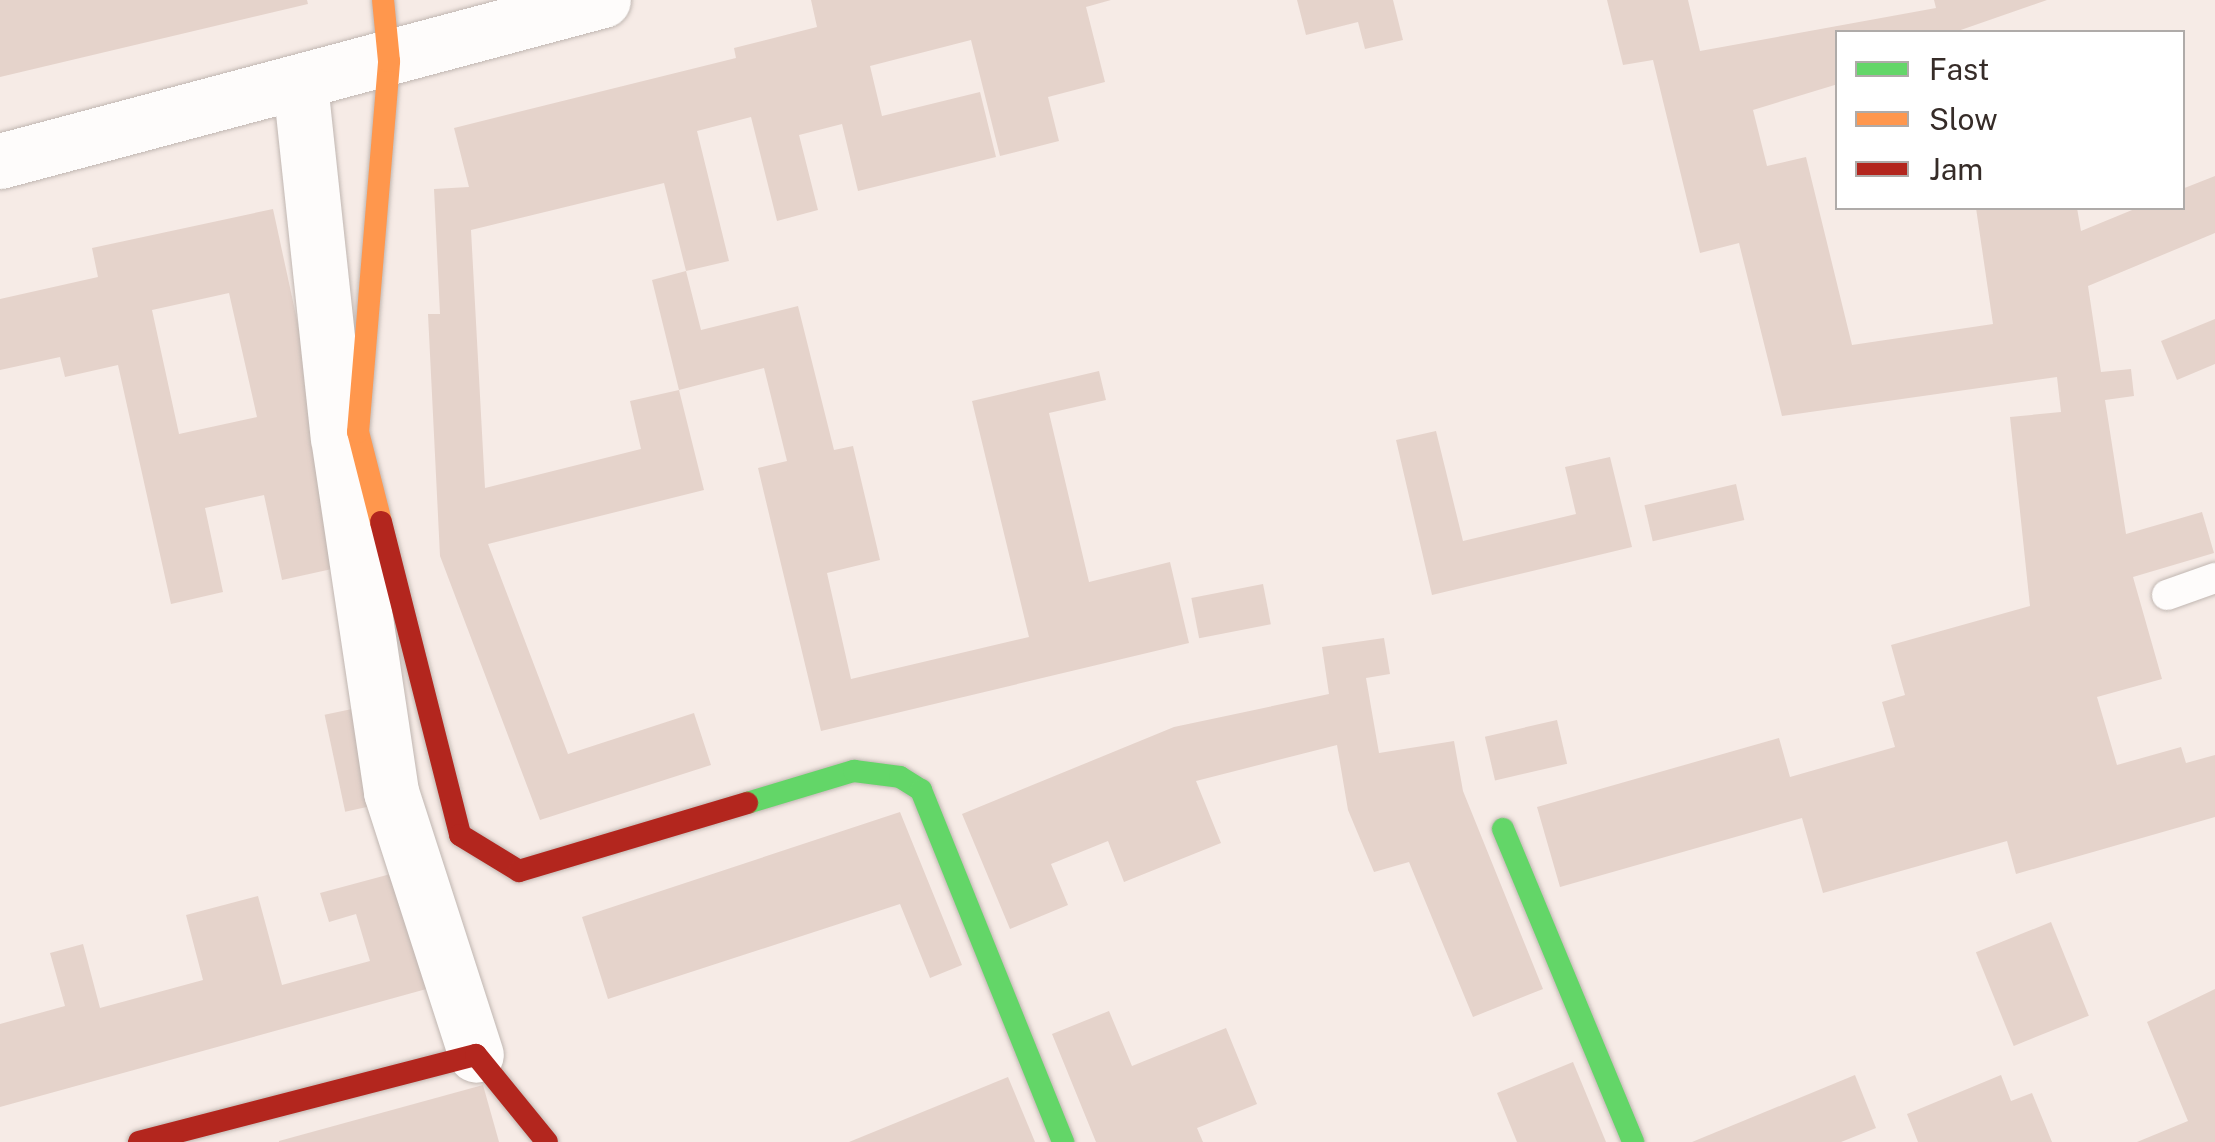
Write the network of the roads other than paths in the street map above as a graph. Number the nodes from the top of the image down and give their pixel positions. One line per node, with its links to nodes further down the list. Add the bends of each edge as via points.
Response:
1 (383, 0): 3 (street)
2 (603, 0): 3 (street)
3 (389, 61): 4 (street); 12 (street, via 358,432 460,835 519,871 854,771 900,777 920,790)
4 (300, 84): 5 (street); 9 (street, via 338,437 391,792)
5 (0, 161)
6 (2215, 578): 7 (lane)
7 (2166, 595)
8 (1503, 829): 13 (street)
9 (476, 1055): 10 (street); 11 (street)
10 (139, 1142)
11 (547, 1142)
12 (1063, 1142)
13 (1633, 1142)

